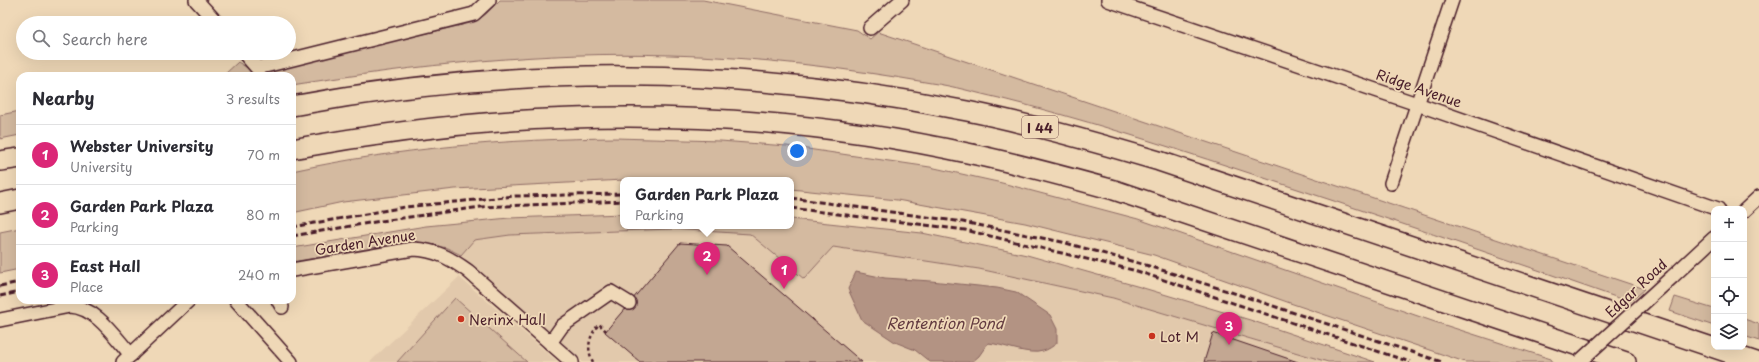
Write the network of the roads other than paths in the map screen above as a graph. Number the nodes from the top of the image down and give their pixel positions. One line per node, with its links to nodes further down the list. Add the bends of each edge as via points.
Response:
1 (196, 0): 6 (street)
2 (489, 0): 8 (street, via 474,14)
3 (902, 0): 7 (street)
4 (1108, 0): 11 (street, Ridge Avenue)
5 (1452, 0): 11 (street)
6 (210, 16)
7 (870, 28)
8 (296, 58)
9 (250, 60): 10 (street, via 257,68)
10 (289, 60)
11 (1417, 104): 16 (street); 20 (street, Ridge Avenue)
12 (296, 105): 34 (highway, I 44, via 374,93 521,78 670,76 818,87 966,110 1088,139 1151,159)
13 (296, 148): 33 (highway, via 388,132 461,124 606,116 681,117 755,122 900,140 971,153 1114,190)
14 (16, 159): 15 (highway)
15 (0, 161)
16 (1391, 183)
17 (1759, 197): 21 (street)
18 (16, 200): 19 (highway)
19 (0, 203)
20 (1711, 207)
21 (1747, 208)
22 (1711, 241): 32 (street, Edgar Road, bridge)
23 (296, 269): 28 (street, Garden Avenue, via 425,249 450,258 468,271)
24 (185, 304): 29 (street)
25 (240, 304): 30 (street)
26 (629, 304): 28 (street, via 611,292 562,326)
27 (0, 320): 29 (street, via 78,306 101,321)
28 (550, 343): 31 (street, Garden Avenue)
29 (127, 360)
30 (291, 362)
31 (572, 362)
32 (1579, 362)
33 (1626, 362)
34 (1756, 362)

